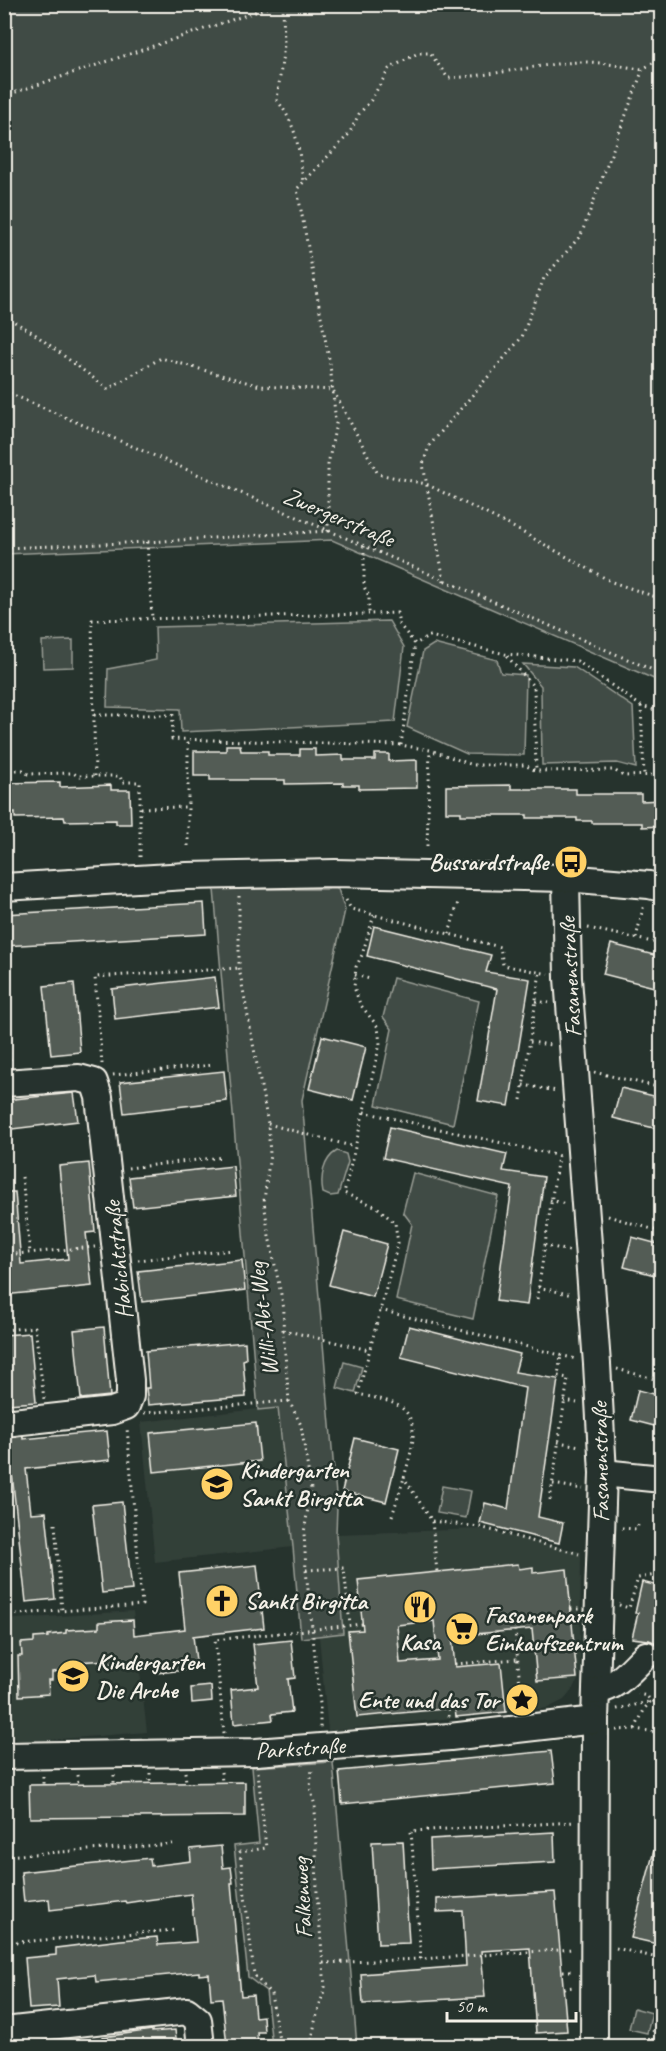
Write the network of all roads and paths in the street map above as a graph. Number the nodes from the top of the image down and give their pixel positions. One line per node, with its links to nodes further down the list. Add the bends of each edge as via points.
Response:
1 (281, 4): 4 (path); 5 (path, via 284,45 277,100 297,136)
2 (662, 57): 3 (path)
3 (643, 69): 5 (path, via 580,62 448,78 430,53 418,53 389,69 349,134); 9 (path, via 581,235 544,278 522,337 429,446 423,464)
4 (4, 96)
5 (303, 183): 7 (path, via 297,189)
6 (4, 316): 7 (path, via 108,389 161,358 260,386)
7 (333, 390): 9 (path, via 378,474); 10 (path, via 336,423 327,465)
8 (4, 391): 10 (path, Zwergerstraße)
9 (426, 484): 14 (path); 15 (path, via 612,582)
10 (328, 531): 11 (path); 12 (path, Zwergerstraße)
11 (147, 542): 13 (path); 17 (path)
12 (364, 546): 14 (path, Zwergerstraße); 16 (path, via 364,587 369,596)
13 (4, 548)
14 (444, 581): 20 (path, Zwergerstraße)
15 (662, 599)
16 (369, 614): 17 (path); 18 (path, via 397,613 399,624)
17 (152, 618): 23 (path, via 92,620)
18 (415, 644): 19 (path, via 430,636); 25 (path)
19 (505, 654): 21 (path, via 577,662); 28 (path, via 534,687)
20 (662, 674)
21 (641, 705): 22 (path); 29 (path)
22 (662, 712)
23 (93, 715): 24 (path, via 173,715 172,739); 31 (path)
24 (188, 740): 25 (path); 32 (path)
25 (401, 745): 26 (path)
26 (430, 750): 28 (path, via 473,765 525,765); 35 (path)
27 (4, 770): 31 (path)
28 (536, 771): 29 (path, via 614,770 623,776)
29 (644, 775): 30 (path)
30 (662, 775)
31 (95, 776): 33 (path, via 120,776 122,782 140,782)
32 (188, 807): 33 (path); 34 (path)
33 (141, 808): 36 (path)
34 (188, 846)
35 (427, 846)
36 (140, 864)
37 (566, 878): 38 (street, via 239,874); 40 (street); 45 (street, Fasanenstraße)
38 (4, 887)
39 (239, 888): 49 (path, Willi-Abt-Weg)
40 (662, 888)
41 (346, 900): 44 (path, via 351,909)
42 (458, 902): 46 (path)
43 (643, 910): 47 (path)
44 (374, 915): 46 (path); 51 (path)
45 (566, 924): 47 (path); 52 (street, Fasanenstraße)
46 (449, 934): 50 (path, via 500,947 503,965)
47 (636, 938): 48 (path)
48 (662, 944)
49 (239, 968): 58 (path, via 95,977 102,1065); 64 (path, Willi-Abt-Weg)
50 (540, 972): 52 (path); 59 (path)
51 (355, 975): 53 (path); 63 (path, via 354,987 360,1004 378,1027 380,1044)
52 (568, 978): 56 (street, Fasanenstraße)
53 (370, 979)
54 (4, 1005): 57 (path)
55 (213, 1065): 58 (path, via 110,1075)
56 (575, 1068): 60 (path); 61 (street, Fasanenstraße)
57 (8, 1082): 58 (street, via 79,1078)
58 (94, 1082): 68 (street, Habichtstraße)
59 (523, 1085): 61 (path); 62 (path)
60 (662, 1088)
61 (577, 1094): 67 (street, Fasanenstraße)
62 (521, 1100)
63 (364, 1112): 65 (path); 67 (path)
64 (268, 1124): 65 (path); 81 (path, Willi-Abt-Weg, via 270,1154 264,1201 284,1309)
65 (355, 1147): 79 (path, via 344,1193 377,1207 395,1222 398,1243)
66 (223, 1157): 68 (path)
67 (570, 1159): 70 (street, Fasanenstraße); 76 (path)
68 (108, 1171): 74 (street, Habichtstraße)
69 (22, 1178): 73 (path)
70 (586, 1211): 71 (path); 78 (street, Fasanenstraße)
71 (662, 1232)
72 (233, 1250): 74 (path)
73 (30, 1253): 74 (path); 75 (path)
74 (118, 1254): 87 (street, Habichtstraße, via 130,1380)
75 (4, 1255)
76 (538, 1287): 77 (path); 78 (path)
77 (537, 1299)
78 (592, 1300): 84 (street, Fasanenstraße)
79 (380, 1310): 82 (path); 83 (path)
80 (4, 1330): 88 (path, via 35,1327)
81 (283, 1330): 82 (path); 86 (path, Willi-Abt-Weg)
82 (369, 1350): 90 (path, via 358,1394 396,1404 408,1414 414,1428)
83 (561, 1355): 84 (path); 93 (path, via 558,1376 568,1378)
84 (597, 1364): 85 (path); 92 (street, Fasanenstraße)
85 (662, 1382)
86 (289, 1401): 87 (path, via 141,1414); 99 (path, Willi-Abt-Weg, via 301,1425 311,1489 304,1533)
87 (126, 1406): 88 (street); 103 (path, via 142,1605)
88 (46, 1419): 89 (street)
89 (4, 1423)
90 (404, 1478): 95 (path); 96 (path)
91 (662, 1479): 92 (street)
92 (602, 1483): 93 (path); 98 (street, Fasanenstraße)
93 (553, 1484): 94 (path)
94 (550, 1500)
95 (392, 1516)
96 (432, 1521): 98 (path, via 480,1527); 100 (path)
97 (55, 1524): 103 (path)
98 (601, 1560): 102 (street, Fasanenstraße)
99 (306, 1570): 106 (path, via 344,1568); 107 (path, Willi-Abt-Weg)
100 (437, 1572)
101 (662, 1574): 102 (path, via 638,1578 629,1608)
102 (600, 1601): 112 (street, Fasanenstraße)
103 (62, 1611): 104 (path)
104 (4, 1615)
105 (362, 1624): 106 (path)
106 (350, 1625): 107 (path)
107 (312, 1629): 118 (path, Willi-Abt-Weg, via 320,1704); 119 (path, via 215,1640)
108 (515, 1630): 110 (path)
109 (643, 1654): 112 (street, via 616,1684)
110 (517, 1659): 111 (path); 113 (path)
111 (455, 1664)
112 (596, 1691): 116 (street, Fasanenstraße)
113 (521, 1696)
114 (662, 1700): 115 (path)
115 (651, 1701): 116 (path, via 608,1712); 117 (path, via 635,1729)
116 (595, 1720): 118 (street, Parkstraße); 122 (street, Fasanenstraße)
117 (662, 1733)
118 (319, 1747): 120 (street, Parkstraße); 130 (path, Falkenweg, via 310,1787 315,1806)
119 (226, 1752): 120 (street, Parkstraße); 121 (street, Parkstraße)
120 (256, 1752): 135 (path, via 266,1848 240,1852 254,1975 271,1994)
121 (4, 1756)
122 (595, 1821): 127 (street, Fasanenstraße); 128 (path, via 411,1831)
123 (174, 1844): 124 (path)
124 (4, 1856)
125 (177, 1930): 126 (path)
126 (4, 1943)
127 (594, 1945): 128 (path); 129 (path); 137 (street, Fasanenstraße)
128 (421, 1959): 130 (path)
129 (662, 1959)
130 (323, 1963): 136 (path, Falkenweg, via 325,1987)
131 (662, 1990): 133 (path, via 657,1998 652,2033)
132 (4, 2031): 134 (street, via 187,2011 198,2020)
133 (662, 2042)
134 (201, 2046)
135 (280, 2046)
136 (311, 2046)
137 (594, 2046)

